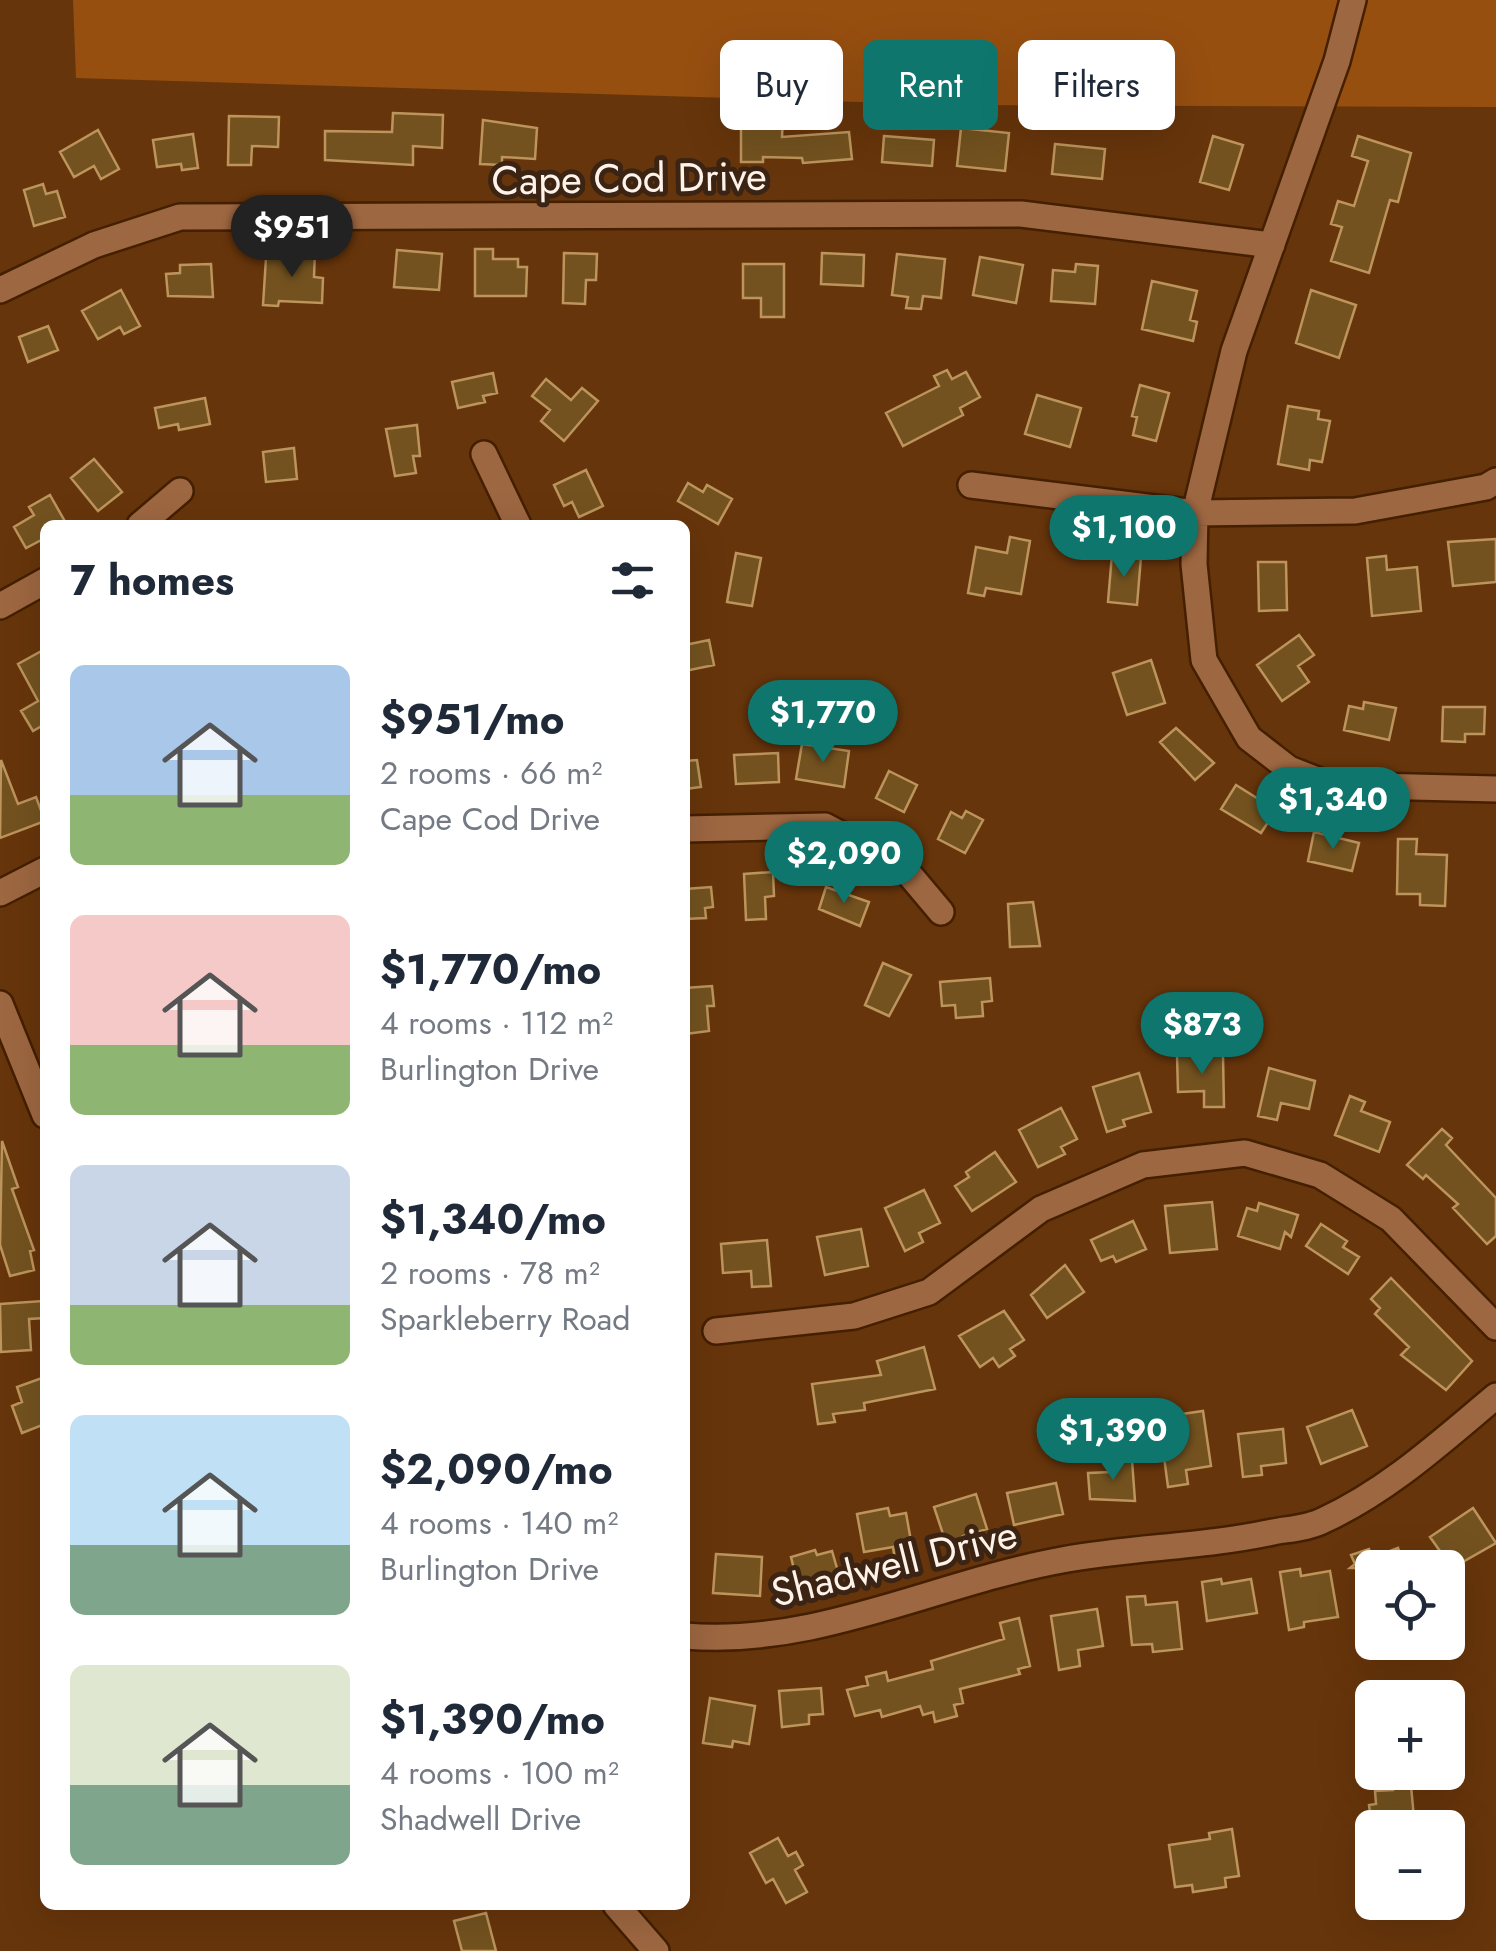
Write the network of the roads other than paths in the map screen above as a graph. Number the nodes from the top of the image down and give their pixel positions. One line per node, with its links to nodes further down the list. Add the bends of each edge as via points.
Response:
1 (1353, 0): 2 (street)
2 (1272, 245): 3 (street, Cape Cod Drive, via 1020,214 180,218 94,245); 8 (street, via 1234,351)
3 (0, 290)
4 (484, 454): 10 (street)
5 (1496, 481): 8 (street, via 1355,511)
6 (970, 485): 8 (street)
7 (180, 491): 9 (street)
8 (1195, 513): 13 (street, via 1204,660 1249,738 1289,768 1330,786)
9 (146, 520)
10 (516, 520)
11 (40, 584): 12 (street)
12 (0, 606)
13 (1496, 789)
14 (690, 829): 17 (street, via 825,826 904,868)
15 (40, 872): 16 (street)
16 (0, 892)
17 (941, 912)
18 (0, 1004): 19 (street)
19 (40, 1103)
20 (1496, 1327): 21 (street, via 1391,1220 1320,1175 1245,1153 1143,1165 1041,1209 929,1292 854,1316)
21 (716, 1331)
22 (1496, 1396): 23 (street, Shadwell Drive, via 1404,1472 1322,1522 1228,1542 1062,1560 971,1580 869,1616 783,1633 731,1640)
23 (690, 1636)
24 (620, 1910): 25 (street)
25 (656, 1951)

